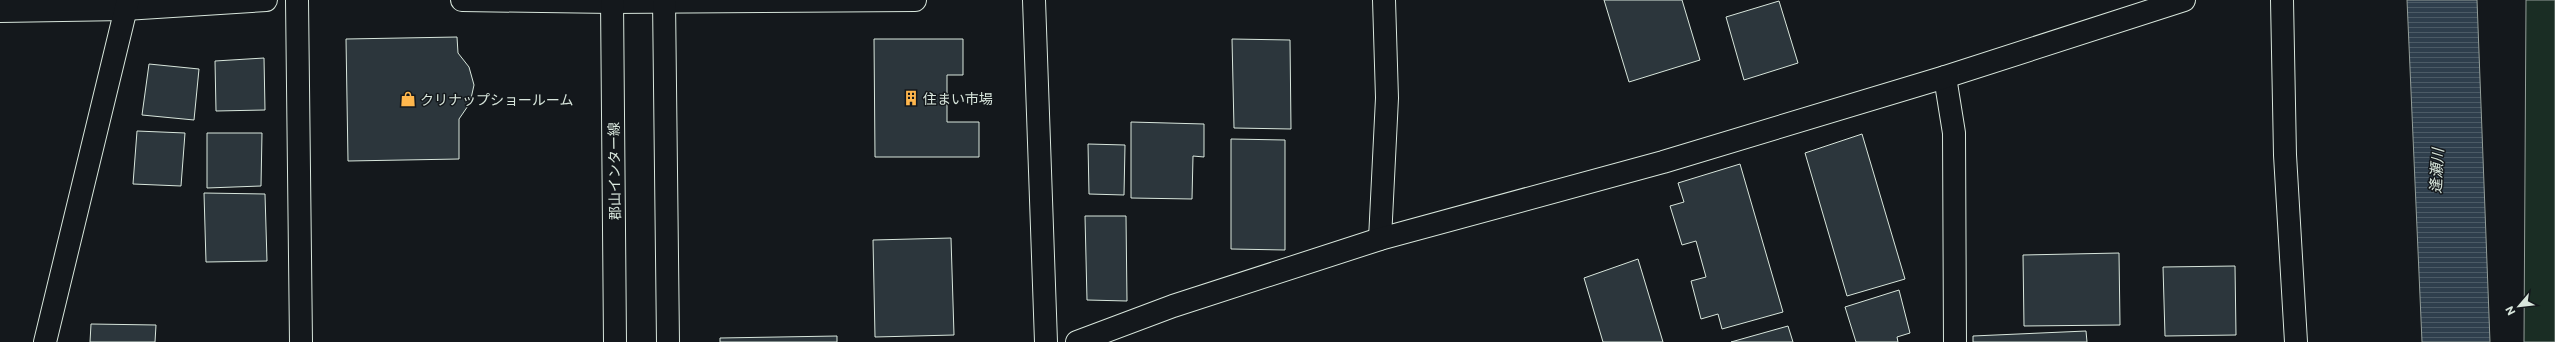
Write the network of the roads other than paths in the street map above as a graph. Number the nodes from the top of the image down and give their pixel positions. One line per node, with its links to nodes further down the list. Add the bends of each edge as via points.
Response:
1 (266, 0): 11 (street)
2 (297, 0): 16 (street)
3 (462, 0): 9 (street)
4 (915, 0): 10 (street)
5 (1034, 0): 19 (street)
6 (1384, 0): 14 (street, via 1387,98)
7 (2184, 0): 13 (street)
8 (2282, 0): 22 (street, via 2285,155)
9 (612, 1): 10 (street); 17 (street, 郡山インター線)
10 (664, 1): 18 (street)
11 (126, 5): 12 (street); 15 (street)
12 (0, 11)
13 (1945, 77): 14 (street, via 1662,162); 21 (street, via 1954,133)
14 (1380, 239): 20 (street, via 1174,306)
15 (45, 342)
16 (301, 342)
17 (616, 342)
18 (668, 342)
19 (1046, 342)
20 (1077, 342)
21 (1955, 342)
22 (2296, 342)

